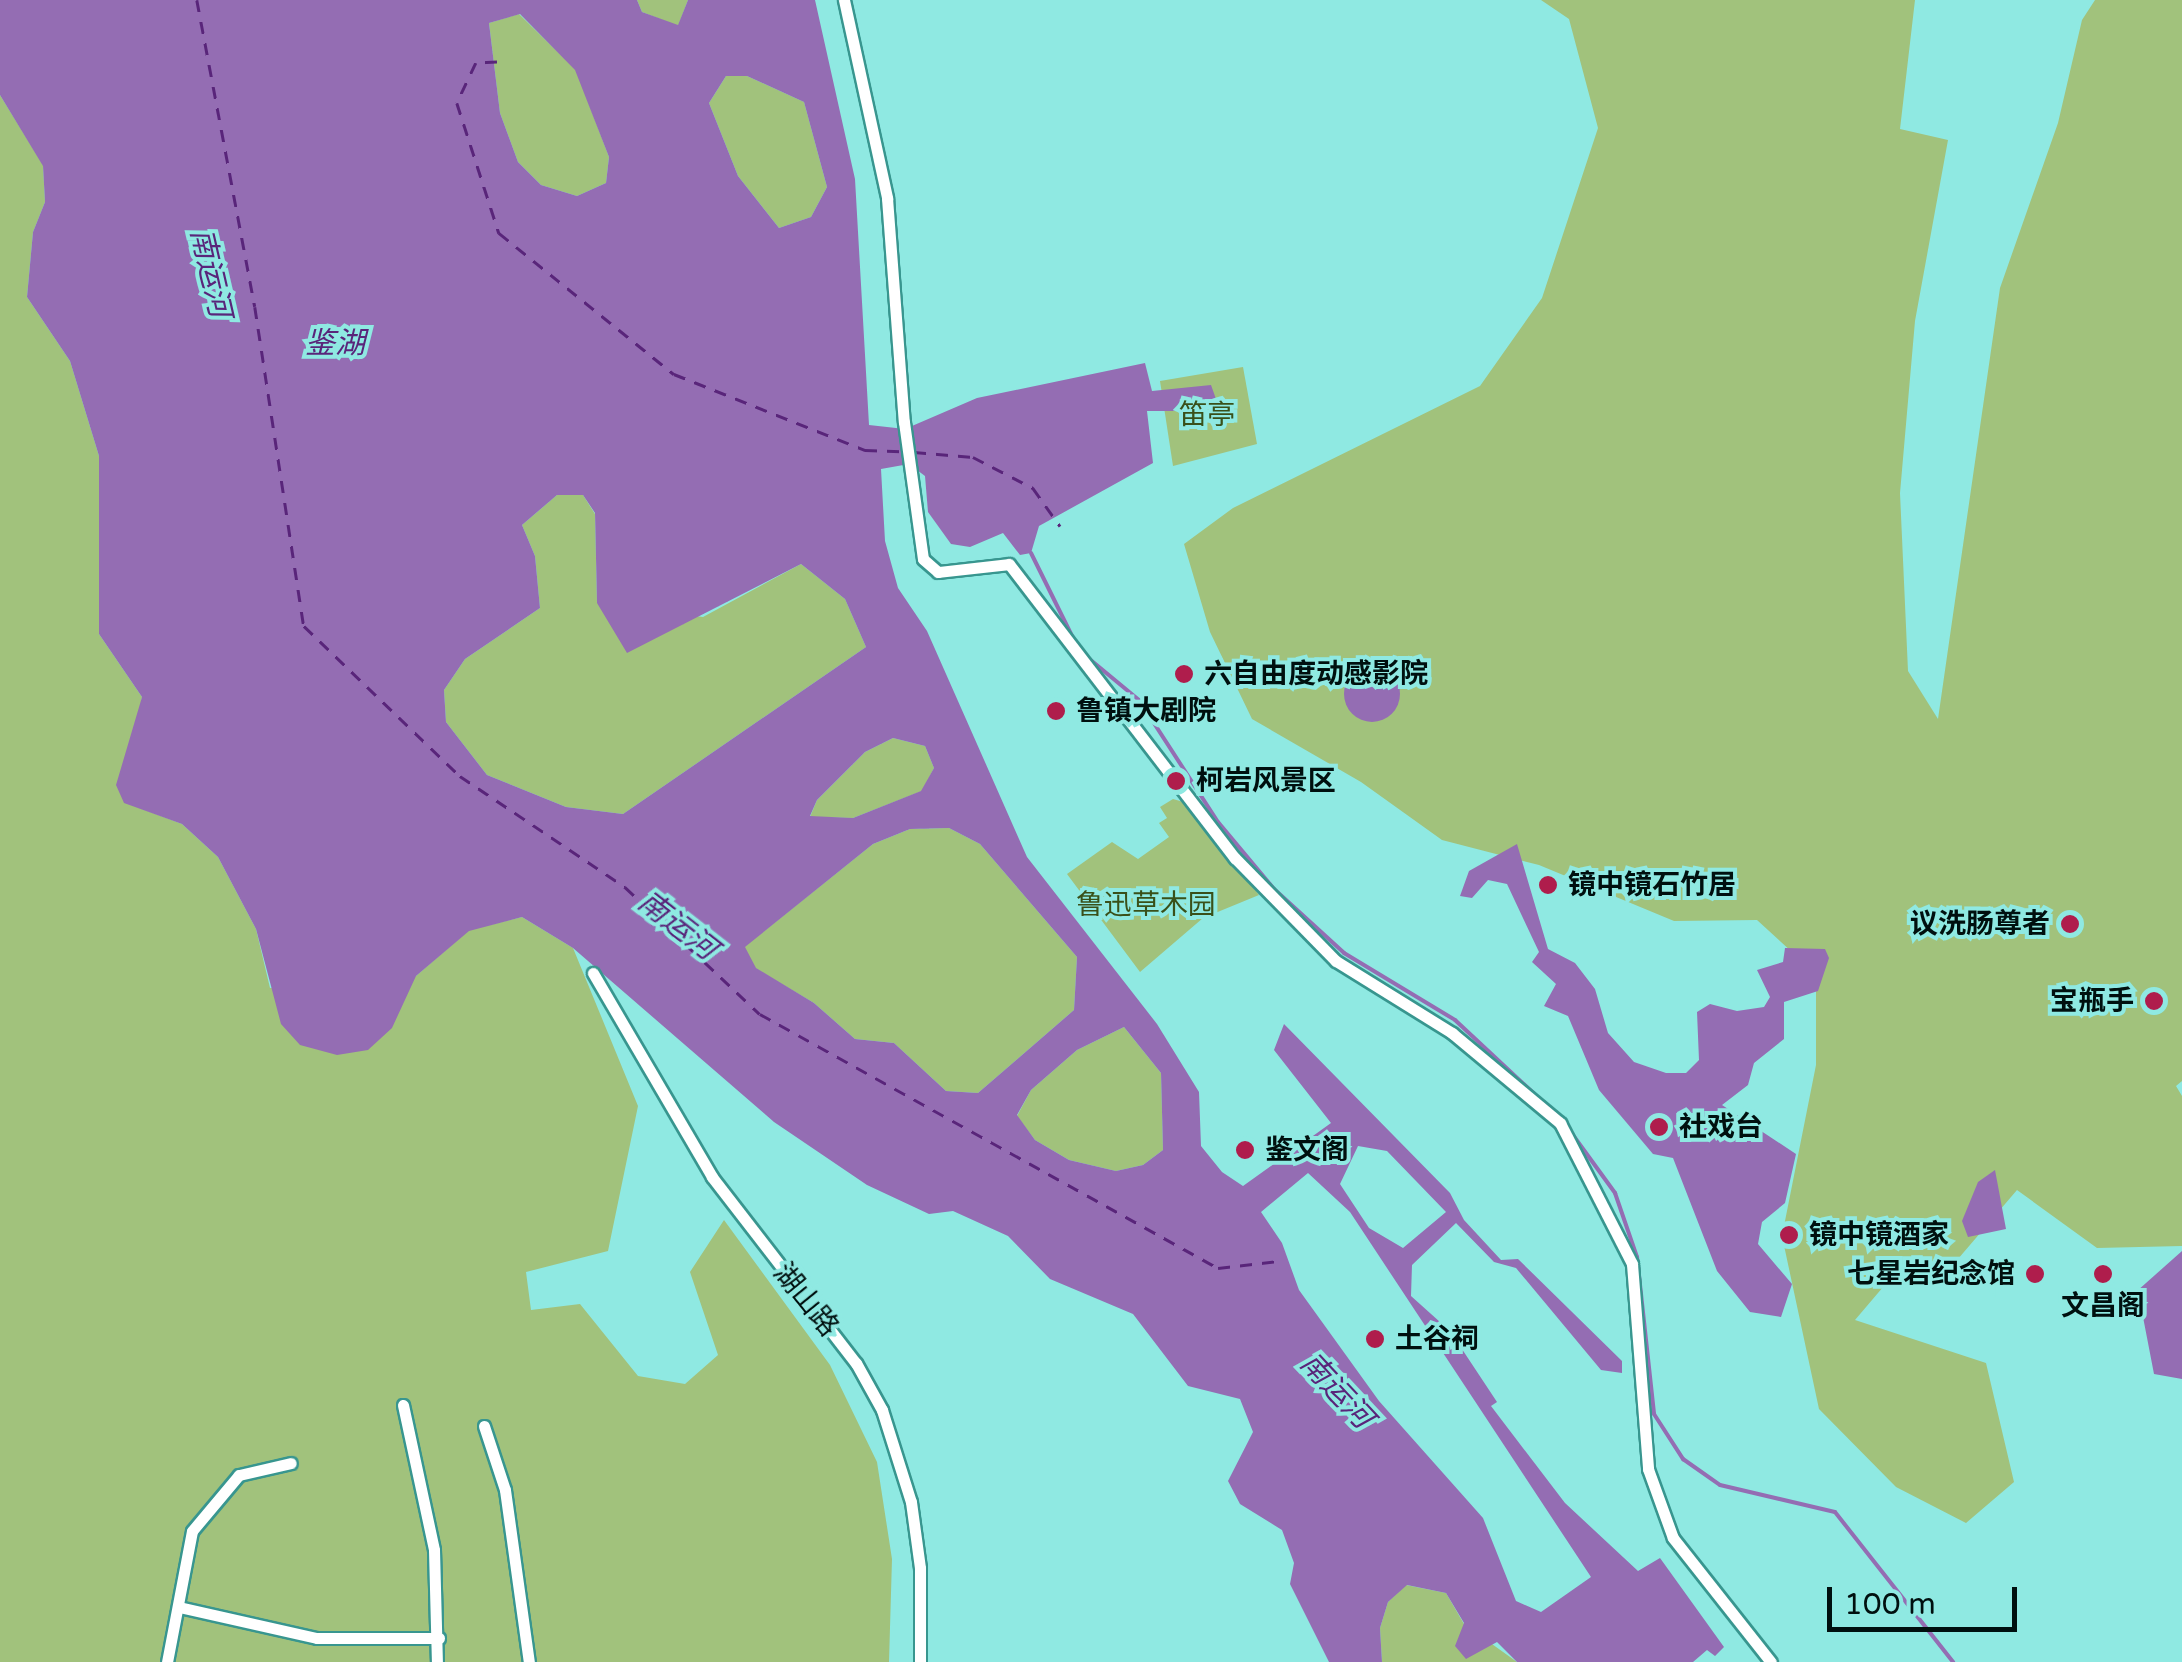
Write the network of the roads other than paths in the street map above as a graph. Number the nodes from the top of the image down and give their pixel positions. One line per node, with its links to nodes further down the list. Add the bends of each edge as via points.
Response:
1 (844, 0): 12 (street, via 888,198 904,422 923,559 938,572 1009,564 1236,858 1336,961 1452,1034 1560,1123 1632,1264 1648,1469 1673,1538)
2 (593, 973): 11 (street, 湖山路, via 712,1177 856,1363 882,1410 911,1502 920,1568)
3 (403, 1406): 7 (street, via 434,1550)
4 (484, 1426): 10 (street, via 505,1490)
5 (291, 1463): 6 (street, via 239,1475 192,1531)
6 (179, 1607): 7 (street, via 317,1638); 8 (street)
7 (439, 1638): 9 (street)
8 (166, 1662)
9 (437, 1662)
10 (528, 1662)
11 (920, 1662)
12 (1771, 1662)

